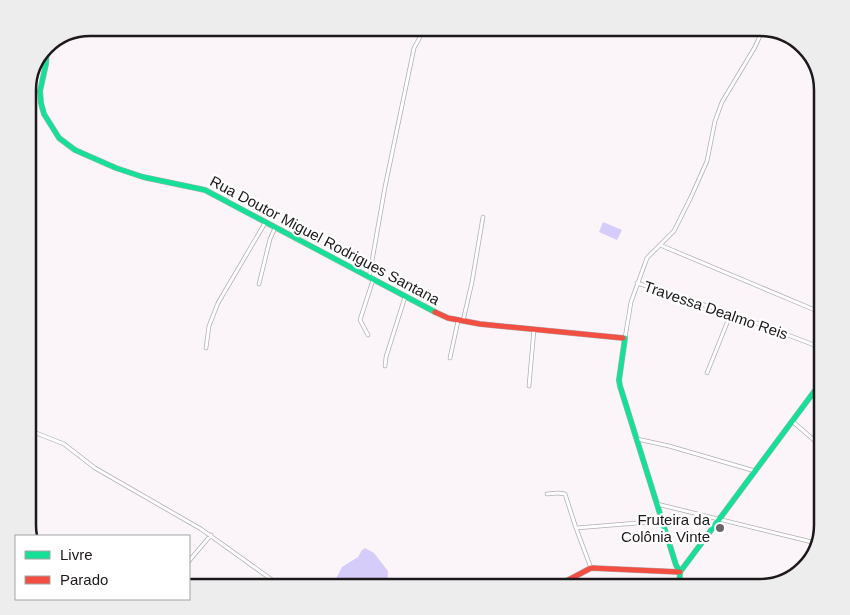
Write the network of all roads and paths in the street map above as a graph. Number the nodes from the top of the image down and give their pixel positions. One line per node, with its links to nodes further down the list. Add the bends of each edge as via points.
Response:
1 (420, 36): 8 (street, via 412,56 385,187)
2 (760, 36): 7 (street, via 722,102 707,161 694,190 674,231)
3 (46, 59): 5 (street, Rua Doutor Miguel Rodrigues Santana, via 41,103 59,138 76,150 116,168 205,190)
4 (483, 217): 14 (street, via 472,282)
5 (265, 223): 6 (street, Rua Doutor Miguel Rodrigues Santana); 19 (street, via 218,303 209,326)
6 (275, 228): 8 (street, Rua Doutor Miguel Rodrigues Santana); 10 (street)
7 (659, 245): 9 (street, via 647,258); 12 (street)
8 (371, 279): 11 (street, Rua Doutor Miguel Rodrigues Santana); 16 (street, via 360,320)
9 (637, 282): 13 (street, Travessa Dealmo Reis); 17 (street)
10 (259, 284)
11 (405, 296): 14 (street, Rua Doutor Miguel Rodrigues Santana); 21 (street)
12 (814, 310)
13 (731, 314): 18 (street, Travessa Dealmo Reis); 22 (street)
14 (460, 321): 15 (street, Rua Doutor Miguel Rodrigues Santana); 20 (street)
15 (534, 330): 17 (street, Rua Doutor Miguel Rodrigues Santana); 23 (street)
16 (368, 335)
17 (625, 338): 27 (street, via 618,380)
18 (814, 345)
19 (206, 348)
20 (450, 358)
21 (384, 366)
22 (707, 373)
23 (529, 386)
24 (814, 392): 25 (street)
25 (792, 421): 28 (street); 29 (street)
26 (36, 433): 35 (street, via 64,444 95,468)
27 (636, 439): 29 (street); 31 (street)
28 (814, 441)
29 (756, 471): 32 (street)
30 (547, 494): 34 (street, via 565,494)
31 (656, 503): 32 (street); 33 (street)
32 (721, 520): 36 (street); 39 (street)
33 (662, 522): 34 (street); 39 (street)
34 (576, 528): 38 (street)
35 (211, 535): 37 (street); 40 (street)
36 (811, 542)
37 (190, 560)
38 (591, 568): 39 (street); 41 (street)
39 (680, 572): 42 (street)
40 (270, 579)
41 (571, 579)
42 (680, 579)

